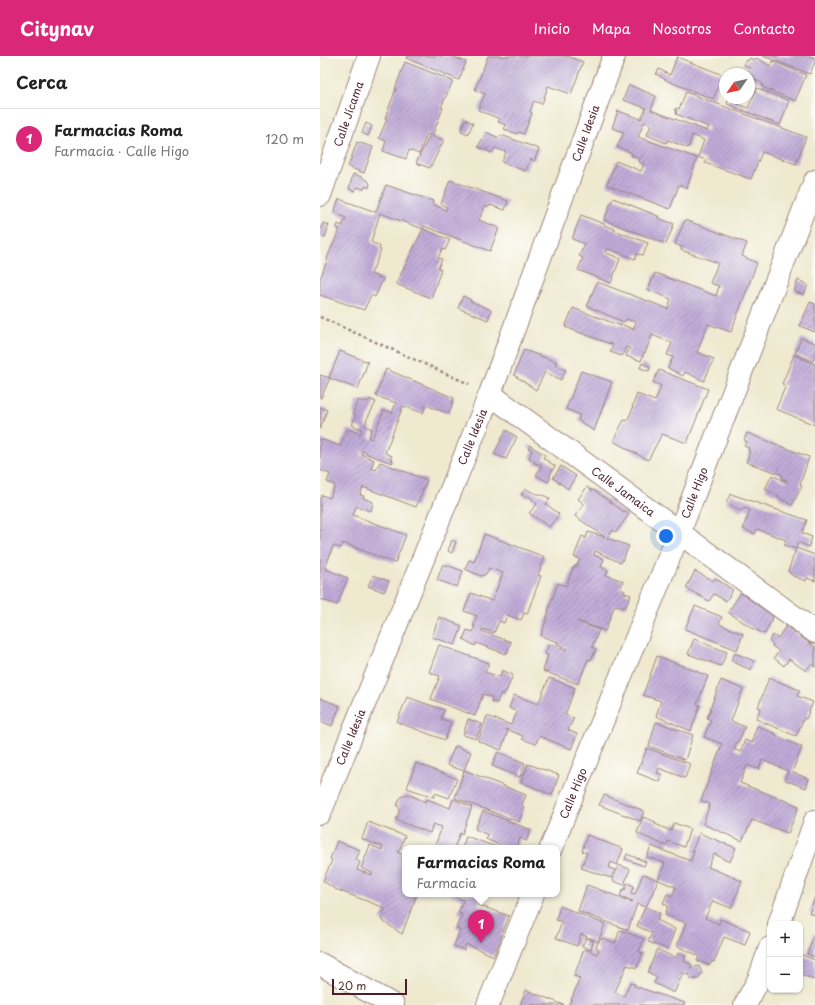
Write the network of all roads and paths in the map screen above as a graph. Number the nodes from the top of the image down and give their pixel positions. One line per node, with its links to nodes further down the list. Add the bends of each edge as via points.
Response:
1 (369, 56): 4 (street, Calle Jícama)
2 (614, 56): 6 (street, Calle Idesia)
3 (815, 181): 7 (street, Calle Higo)
4 (320, 195)
5 (320, 317): 6 (path)
6 (490, 394): 7 (street, Calle Jamaica); 9 (street, Calle Idesia)
7 (679, 532): 8 (street, Calle Jamaica); 11 (street, Calle Higo)
8 (815, 632)
9 (320, 813)
10 (815, 821): 13 (street)
11 (552, 845)
12 (531, 897): 17 (street)
13 (780, 921)
14 (767, 956): 18 (street, via 759,979)
15 (320, 964): 16 (street)
16 (386, 1004)
17 (488, 1005)
18 (745, 1005)

